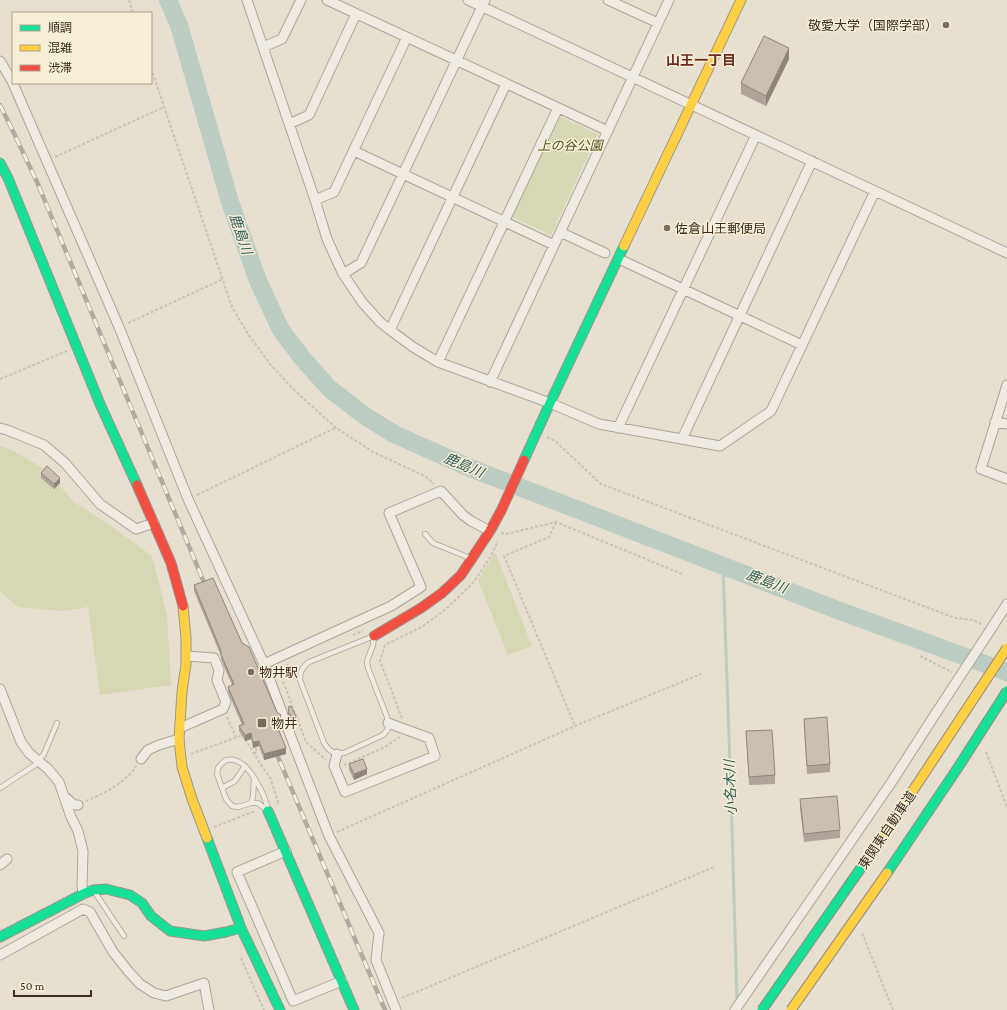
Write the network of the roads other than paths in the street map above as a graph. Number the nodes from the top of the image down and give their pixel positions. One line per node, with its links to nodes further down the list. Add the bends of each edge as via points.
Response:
1 (247, 0): 12 (street)
2 (301, 0): 12 (street, via 282,39)
3 (327, 0): 9 (street)
4 (468, 0): 8 (street)
5 (608, 0): 10 (street)
6 (669, 0): 10 (street)
7 (741, 0): 19 (main road)
8 (483, 3): 13 (street); 15 (street)
9 (356, 14): 11 (street); 21 (street, via 309,115)
10 (658, 23): 15 (street)
11 (407, 37): 13 (street); 24 (street)
12 (263, 47): 21 (street)
13 (457, 60): 18 (street); 27 (street)
14 (0, 61): 16 (street)
15 (633, 78): 19 (street); 22 (street)
16 (12, 81)
17 (13, 84): 60 (street, via 120,327 188,499)
18 (506, 84): 20 (street); 29 (street)
19 (691, 105): 23 (street); 36 (main road)
20 (558, 108): 22 (street); 31 (street)
21 (289, 124): 30 (street)
22 (608, 131): 32 (street)
23 (756, 135): 25 (street); 38 (street)
24 (354, 151): 27 (street); 30 (street, via 334,192)
25 (812, 161): 28 (street); 39 (street)
26 (0, 163): 52 (main road, via 100,404)
27 (403, 174): 29 (street); 37 (street, via 361,263)
28 (875, 191): 35 (street); 41 (street)
29 (453, 197): 31 (street); 40 (street)
30 (315, 200): 37 (street, via 327,239)
31 (504, 221): 33 (street); 42 (street)
32 (560, 232): 33 (street); 34 (street)
33 (554, 245): 43 (street)
34 (605, 253)
35 (1007, 253)
36 (619, 259): 38 (street); 45 (main road)
37 (342, 274): 40 (street, via 362,302)
38 (683, 289): 39 (street); 49 (street)
39 (740, 316): 41 (street); 50 (street)
40 (390, 330): 42 (street)
41 (802, 345): 50 (street, via 771,410 720,446)
42 (438, 362): 43 (street)
43 (490, 382): 45 (street)
44 (1007, 384): 46 (street)
45 (550, 403): 49 (street, via 600,424); 53 (main road)
46 (995, 422): 47 (street); 51 (street, via 981,469)
47 (1007, 424)
48 (0, 428): 52 (street, via 44,445 65,463 100,504 136,529)
49 (618, 428): 50 (street)
50 (682, 439)
51 (1007, 479)
52 (154, 523): 59 (main road, via 171,562 183,606)
53 (490, 531): 55 (main road); 60 (street, via 467,518 441,491 389,513 421,587 391,606)
54 (425, 534): 55 (lane, via 433,543)
55 (472, 559): 57 (main road, via 461,575 442,593)
56 (1007, 604): 90 (street, bridge, via 891,783)
57 (374, 636): 63 (lane, via 367,661 368,668); 67 (lane, via 309,662 300,673 300,680 324,743 329,750)
58 (1007, 648): 91 (main road, 東関東自動車道, bridge, via 893,822)
59 (186, 656): 65 (main road); 65 (street, via 214,658 218,670 217,680 226,702 223,709)
60 (264, 664): 86 (street, via 329,836 379,933 376,960)
61 (0, 689): 69 (street, via 22,742 29,753)
62 (1007, 691): 92 (main road, 東関東自動車道, bridge, via 884,878)
63 (388, 723): 67 (lane, via 384,735); 67 (street, via 429,738 435,756 345,792 334,766)
64 (57, 724): 69 (lane)
65 (180, 728): 66 (main road)
66 (179, 739): 68 (street, via 148,750); 81 (main road, via 182,767 192,799)
67 (338, 754)
68 (141, 759)
69 (39, 761): 72 (lane); 74 (street, via 59,782)
70 (245, 766): 71 (lane); 73 (lane, via 239,777); 73 (lane, via 233,760 226,760 221,764 217,774)
71 (254, 778): 75 (lane); 77 (lane, via 267,803)
72 (0, 788)
73 (222, 788): 75 (lane, via 226,800 232,806 238,807)
74 (64, 797): 76 (street, via 72,804); 80 (street, via 83,851)
75 (251, 802): 77 (lane, via 258,802)
76 (78, 805)
77 (268, 811): 78 (main road)
78 (286, 851): 85 (main road); 85 (street, via 237,872 293,1001)
79 (93, 890): 80 (main road); 81 (main road, via 106,889 130,895 142,903 151,916 170,931 204,936); 82 (lane)
80 (83, 894): 83 (main road)
81 (241, 928): 88 (main road)
82 (124, 936)
83 (0, 937)
84 (0, 955): 87 (street, via 83,909 90,912 113,952 140,984 154,993 166,996 204,983)
85 (342, 981): 89 (main road)
86 (394, 1006)
87 (209, 1010)
88 (280, 1010)
89 (354, 1010)
90 (734, 1010)
91 (762, 1010)
92 (792, 1010)

